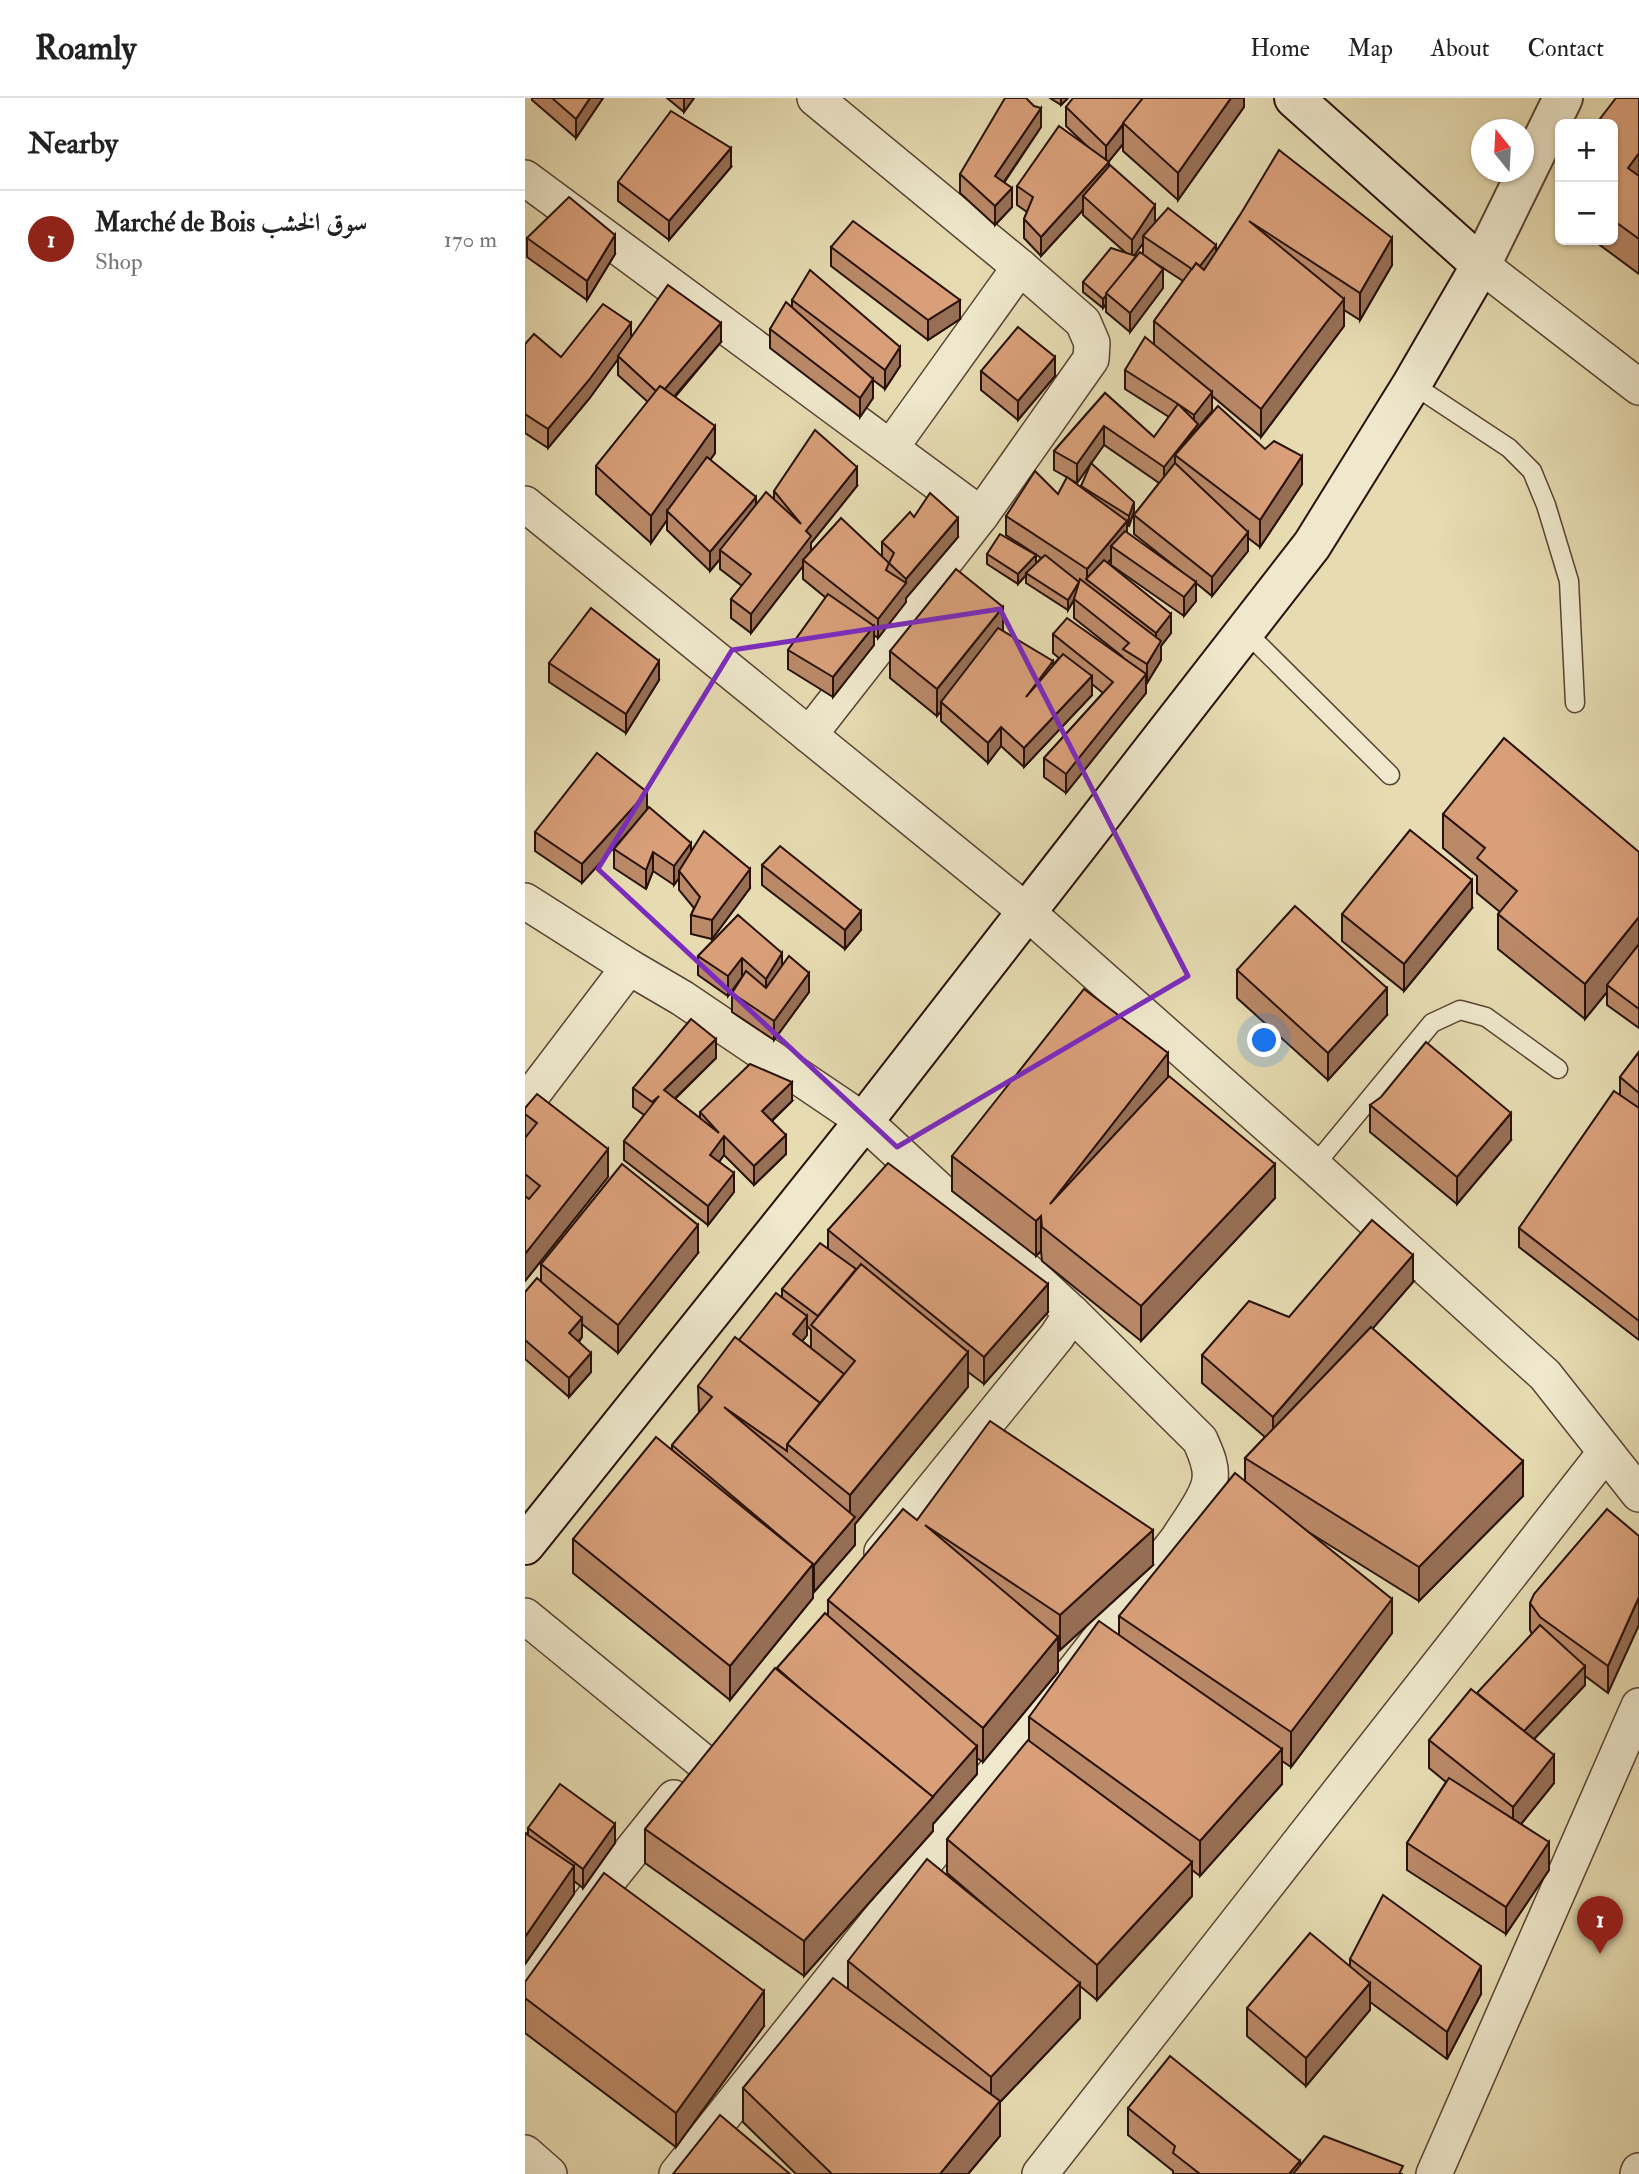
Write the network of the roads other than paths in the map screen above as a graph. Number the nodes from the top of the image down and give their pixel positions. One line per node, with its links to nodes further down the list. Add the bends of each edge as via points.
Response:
1 (815, 98): 6 (street)
2 (1294, 98): 5 (main road)
3 (1563, 98): 5 (main road)
4 (525, 178): 9 (street)
5 (1481, 265): 7 (main road); 8 (street)
6 (1020, 267): 9 (street); 11 (street, via 1083,322 1092,343 1091,359)
7 (1412, 384): 12 (main road, via 1312,545); 13 (lane, via 1509,449 1532,471 1569,581)
8 (1639, 387)
9 (891, 447): 11 (street)
10 (525, 504): 14 (street)
11 (981, 515): 14 (street)
12 (1245, 631): 15 (lane); 17 (main road)
13 (1575, 703)
14 (810, 735): 17 (street)
15 (1390, 775)
16 (525, 901): 18 (street)
17 (1027, 912): 21 (main road); 22 (street)
18 (629, 967): 20 (street); 21 (street)
19 (1558, 1069): 22 (lane, via 1486,1017 1460,1010 1432,1023)
20 (525, 1104)
21 (864, 1121): 23 (street); 26 (main road)
22 (1314, 1166): 24 (street, via 1545,1375)
23 (1072, 1313): 27 (street); 33 (street, via 1200,1440 1209,1461 1210,1480 1178,1539)
24 (1605, 1453): 25 (street); 34 (street)
25 (1639, 1494)
26 (525, 1545)
27 (865, 1572)
28 (525, 1616): 30 (street, via 712,1751)
29 (1639, 1706): 35 (street)
30 (525, 1984)
31 (525, 2153): 32 (street)
32 (549, 2174)
33 (677, 2174)
34 (1040, 2174)
35 (1434, 2174)

